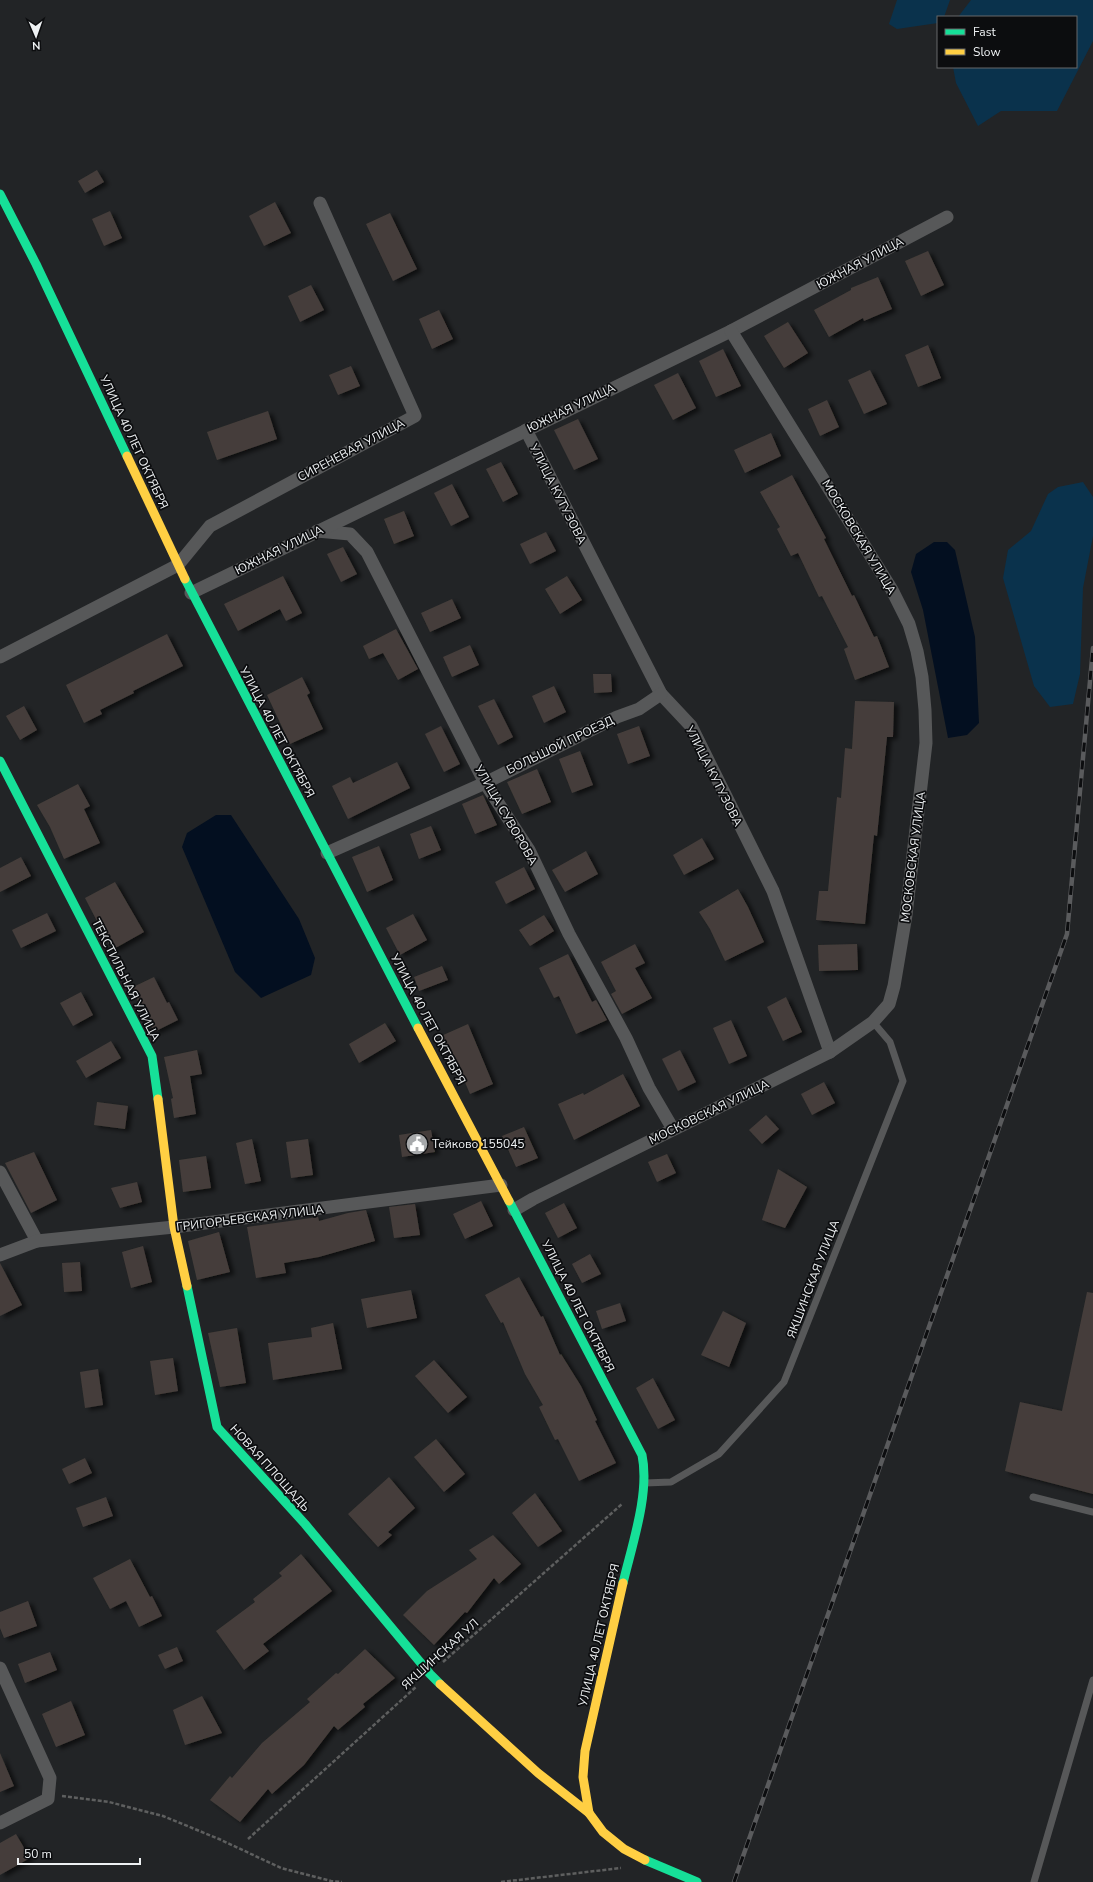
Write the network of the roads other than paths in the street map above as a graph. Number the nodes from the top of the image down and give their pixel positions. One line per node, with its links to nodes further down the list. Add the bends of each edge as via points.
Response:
1 (0, 194): 7 (street, УЛИЦА 40 ЛЕТ ОКТЯБРЯ, via 36,264)
2 (320, 203): 7 (street, СИРЕНЕВАЯ УЛИЦА, via 415,416 210,526)
3 (947, 217): 4 (street, ЮЖНАЯ УЛИЦА)
4 (731, 331): 5 (street, ЮЖНАЯ УЛИЦА); 14 (street, МОСКОВСКАЯ УЛИЦА, via 892,590 909,624 917,651 922,677 926,744 906,915 894,986 888,1004)
5 (526, 430): 6 (street, ЮЖНАЯ УЛИЦА); 10 (street, УЛИЦА КУТУЗОВА)
6 (317, 531): 8 (street, ЮЖНАЯ УЛИЦА); 12 (street, УЛИЦА СУВОРОВА, via 350,534 367,552)
7 (178, 564): 8 (street, УЛИЦА 40 ЛЕТ ОКТЯБРЯ); 9 (street)
8 (191, 593): 13 (street, УЛИЦА 40 ЛЕТ ОКТЯБРЯ)
9 (0, 657)
10 (661, 694): 12 (street, БОЛЬШОЙ ПРОЕЗД, via 639,709 617,717); 15 (street, УЛИЦА КУТУЗОВА, via 691,726 773,891)
11 (0, 761): 20 (street, ТЕКСТИЛЬНАЯ УЛИЦА, via 152,1056)
12 (485, 783): 13 (street, БОЛЬШОЙ ПРОЕЗД); 16 (street, УЛИЦА СУВОРОВА, via 529,850 569,934 626,1038 649,1088)
13 (327, 853): 18 (street, УЛИЦА 40 ЛЕТ ОКТЯБРЯ)
14 (873, 1022): 15 (street, МОСКОВСКАЯ УЛИЦА); 24 (lane, ЯКШИНСКАЯ УЛИЦА, via 890,1042 903,1081 784,1382 719,1454 671,1482)
15 (830, 1052): 16 (street, МОСКОВСКАЯ УЛИЦА)
16 (674, 1129): 19 (street, МОСКОВСКАЯ УЛИЦА)
17 (0, 1172): 21 (street)
18 (501, 1185): 19 (street, УЛИЦА 40 ЛЕТ ОКТЯБРЯ); 20 (street, ГРИГОРЬЕВСКАЯ УЛИЦА)
19 (514, 1210): 24 (street, УЛИЦА 40 ЛЕТ ОКТЯБРЯ, via 642,1456)
20 (174, 1227): 21 (street, ГРИГОРЬЕВСКАЯ УЛИЦА); 23 (street, ТЕКСТИЛЬНАЯ УЛИЦА)
21 (37, 1241): 22 (street, ГРИГОРЬЕВСКАЯ УЛИЦА)
22 (0, 1255)
23 (207, 1381): 29 (street, НОВАЯ ПЛОЩАДЬ, via 217,1427 305,1524 430,1674 538,1773)
24 (645, 1483): 29 (street, УЛИЦА 40 ЛЕТ ОКТЯБРЯ, via 585,1751 583,1777)
25 (1033, 1497): 26 (lane)
26 (1093, 1512)
27 (0, 1668): 30 (street, via 50,1778 48,1799)
28 (1093, 1680): 32 (lane)
29 (589, 1813): 31 (street, via 603,1832 624,1849 652,1864)
30 (0, 1823)
31 (698, 1882)
32 (1034, 1882)

